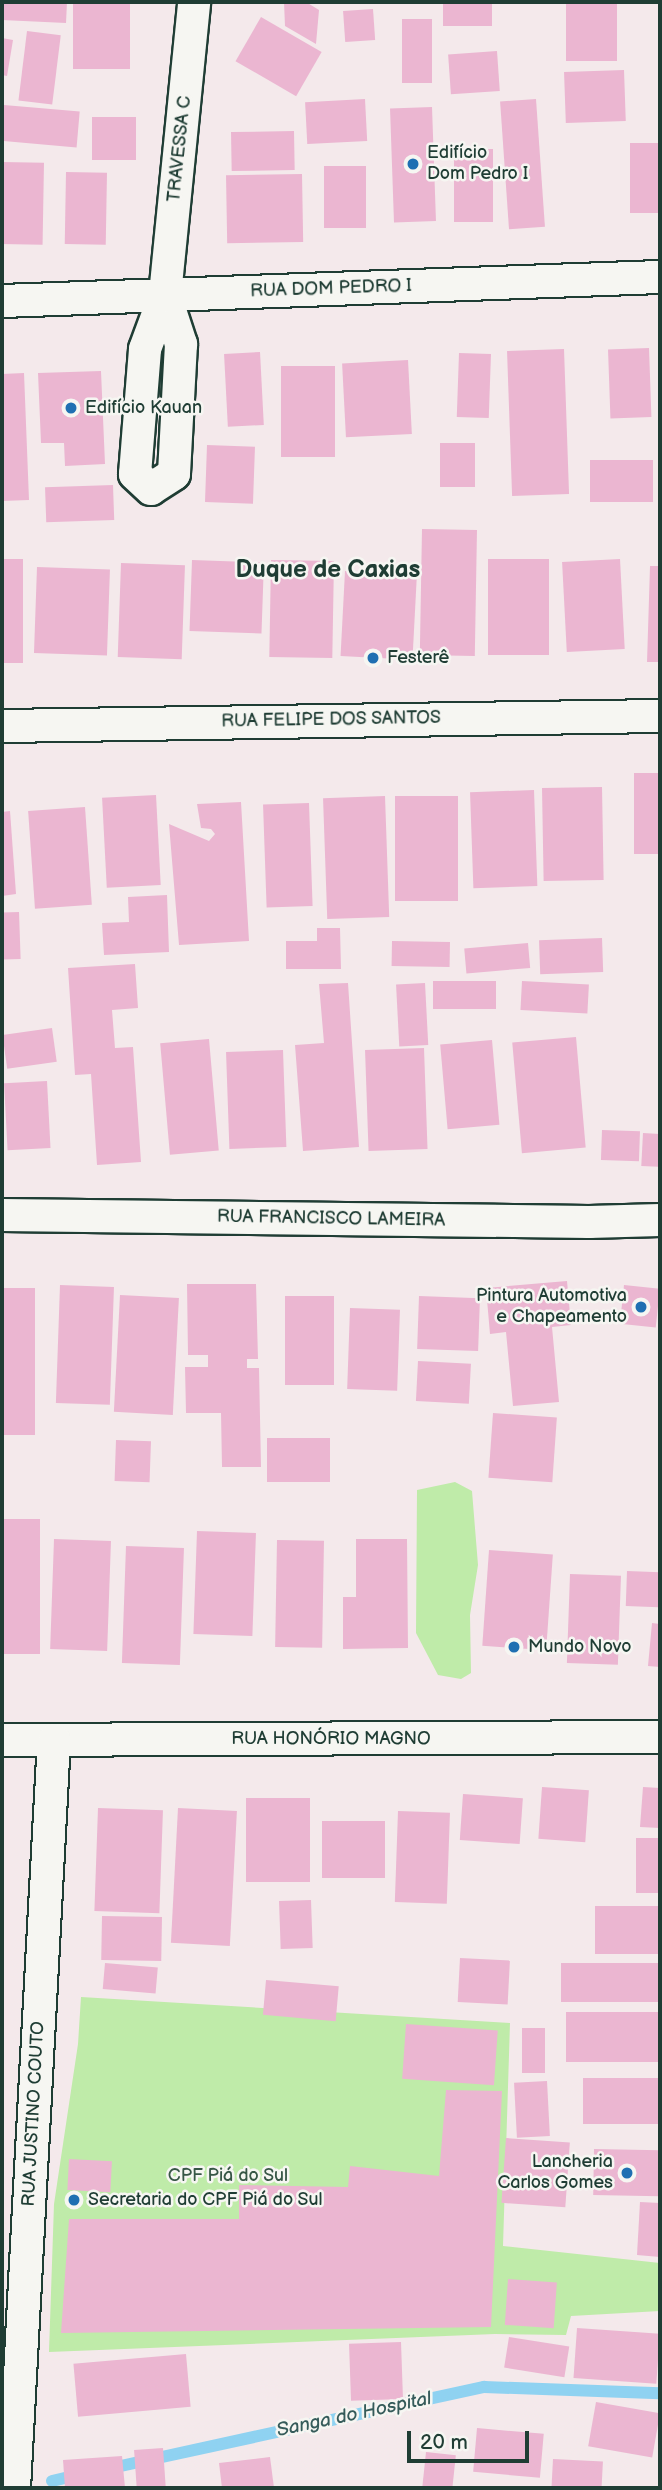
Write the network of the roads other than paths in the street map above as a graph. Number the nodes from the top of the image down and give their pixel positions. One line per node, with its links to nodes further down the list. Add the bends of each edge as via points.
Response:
1 (194, 2): 3 (street, TRAVESSA C)
2 (660, 277): 3 (street, RUA DOM PEDRO I)
3 (165, 295): 3 (street, TRAVESSA C, via 181,344 174,474 151,489 135,474 145,349); 4 (street, RUA DOM PEDRO I)
4 (2, 301)
5 (660, 716): 6 (street, RUA FELIPE DOS SANTOS)
6 (2, 726)
7 (2, 1215): 8 (street, RUA FRANCISCO LAMEIRA)
8 (660, 1220)
9 (660, 1737): 11 (street, RUA HONÓRIO MAGNO)
10 (2, 1740): 11 (street, RUA HONÓRIO MAGNO)
11 (54, 1740): 12 (street, RUA JUSTINO COUTO)
12 (14, 2488)

